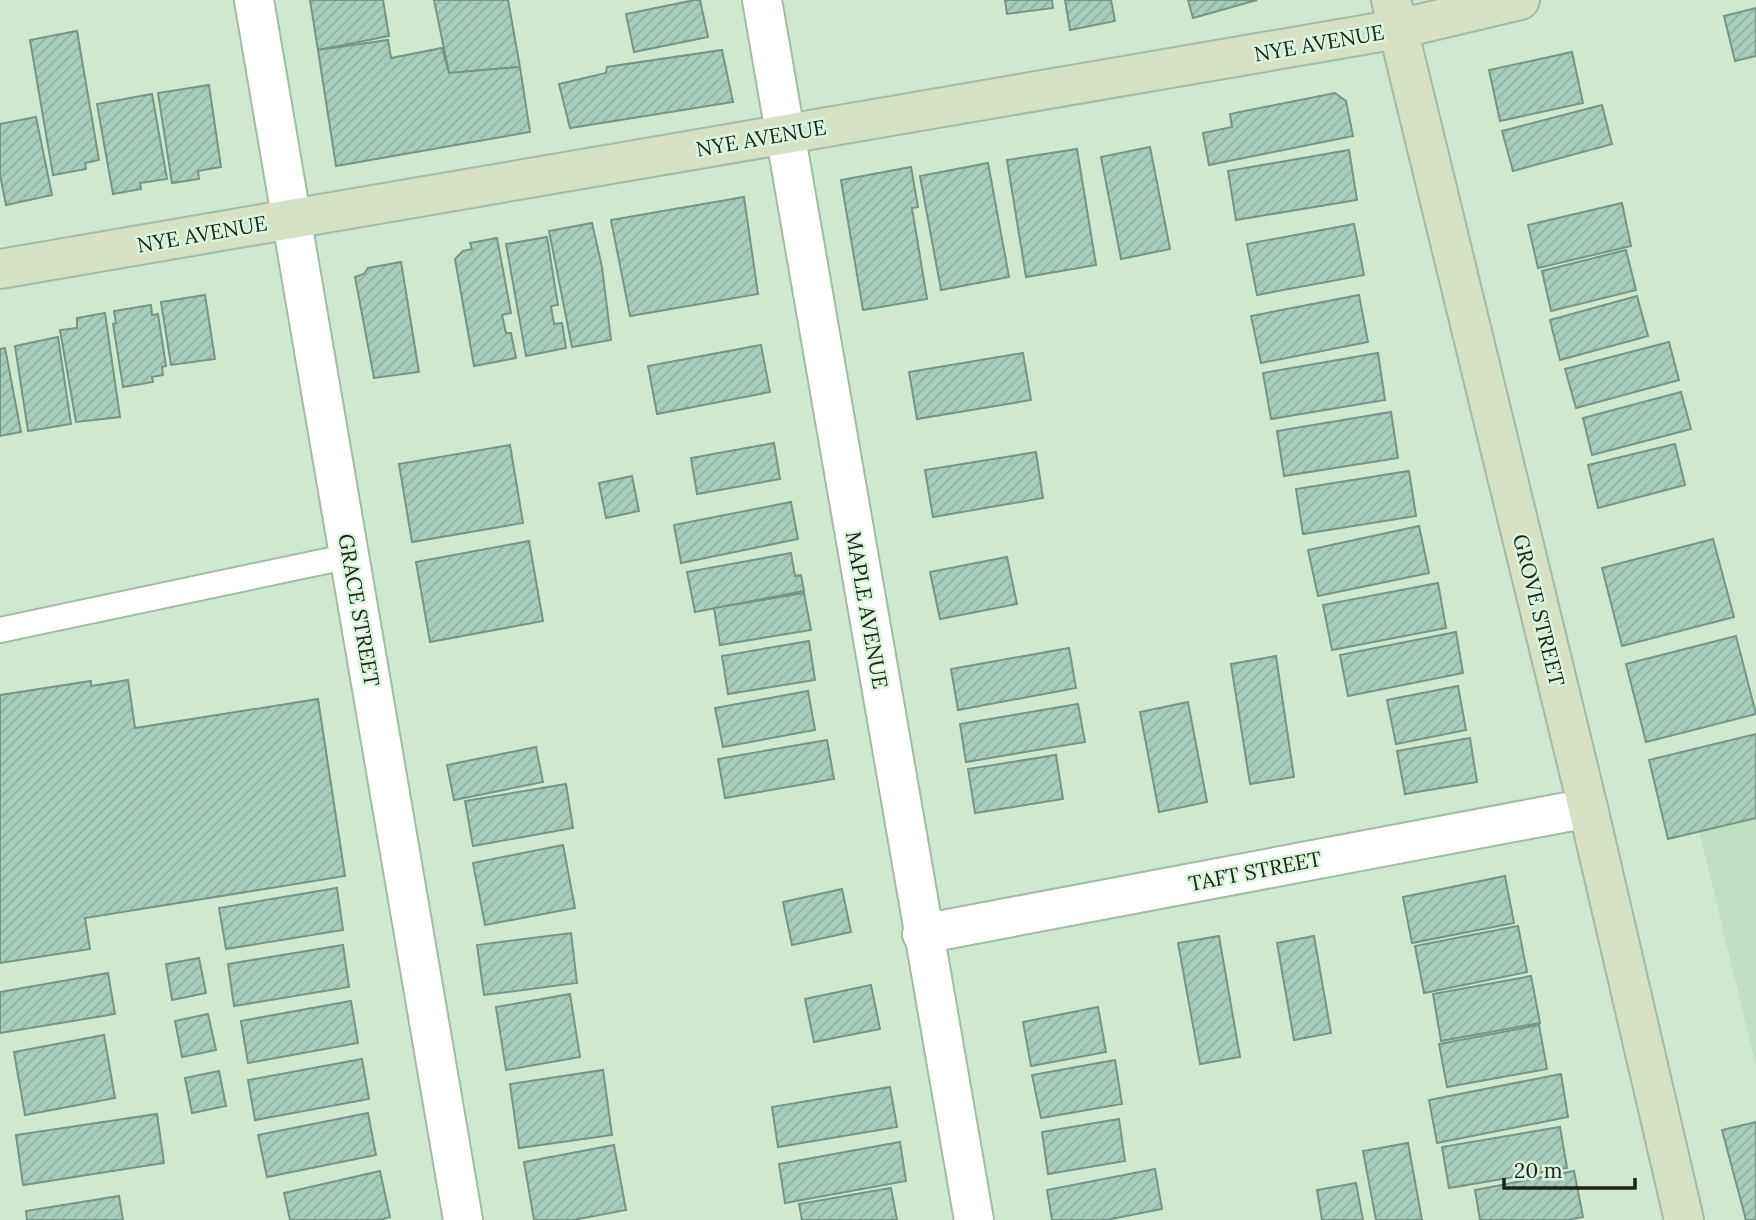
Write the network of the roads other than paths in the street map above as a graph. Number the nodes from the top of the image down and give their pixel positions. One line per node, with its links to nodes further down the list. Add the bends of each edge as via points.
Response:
1 (254, 0): 6 (street, GRACE STREET)
2 (762, 0): 5 (street, MAPLE AVENUE)
3 (1520, 0): 4 (street, NYE AVENUE)
4 (1395, 15): 5 (street, NYE AVENUE); 10 (street, GROVE STREET)
5 (785, 134): 6 (street, NYE AVENUE); 11 (street, MAPLE AVENUE)
6 (292, 219): 7 (street, NYE AVENUE); 8 (street, GRACE STREET)
7 (0, 269)
8 (350, 556): 9 (lane); 12 (street, GRACE STREET)
9 (0, 630)
10 (1588, 808): 11 (street, TAFT STREET); 14 (street, GROVE STREET)
11 (922, 934): 13 (street, MAPLE AVENUE)
12 (463, 1220)
13 (974, 1220)
14 (1684, 1220)

